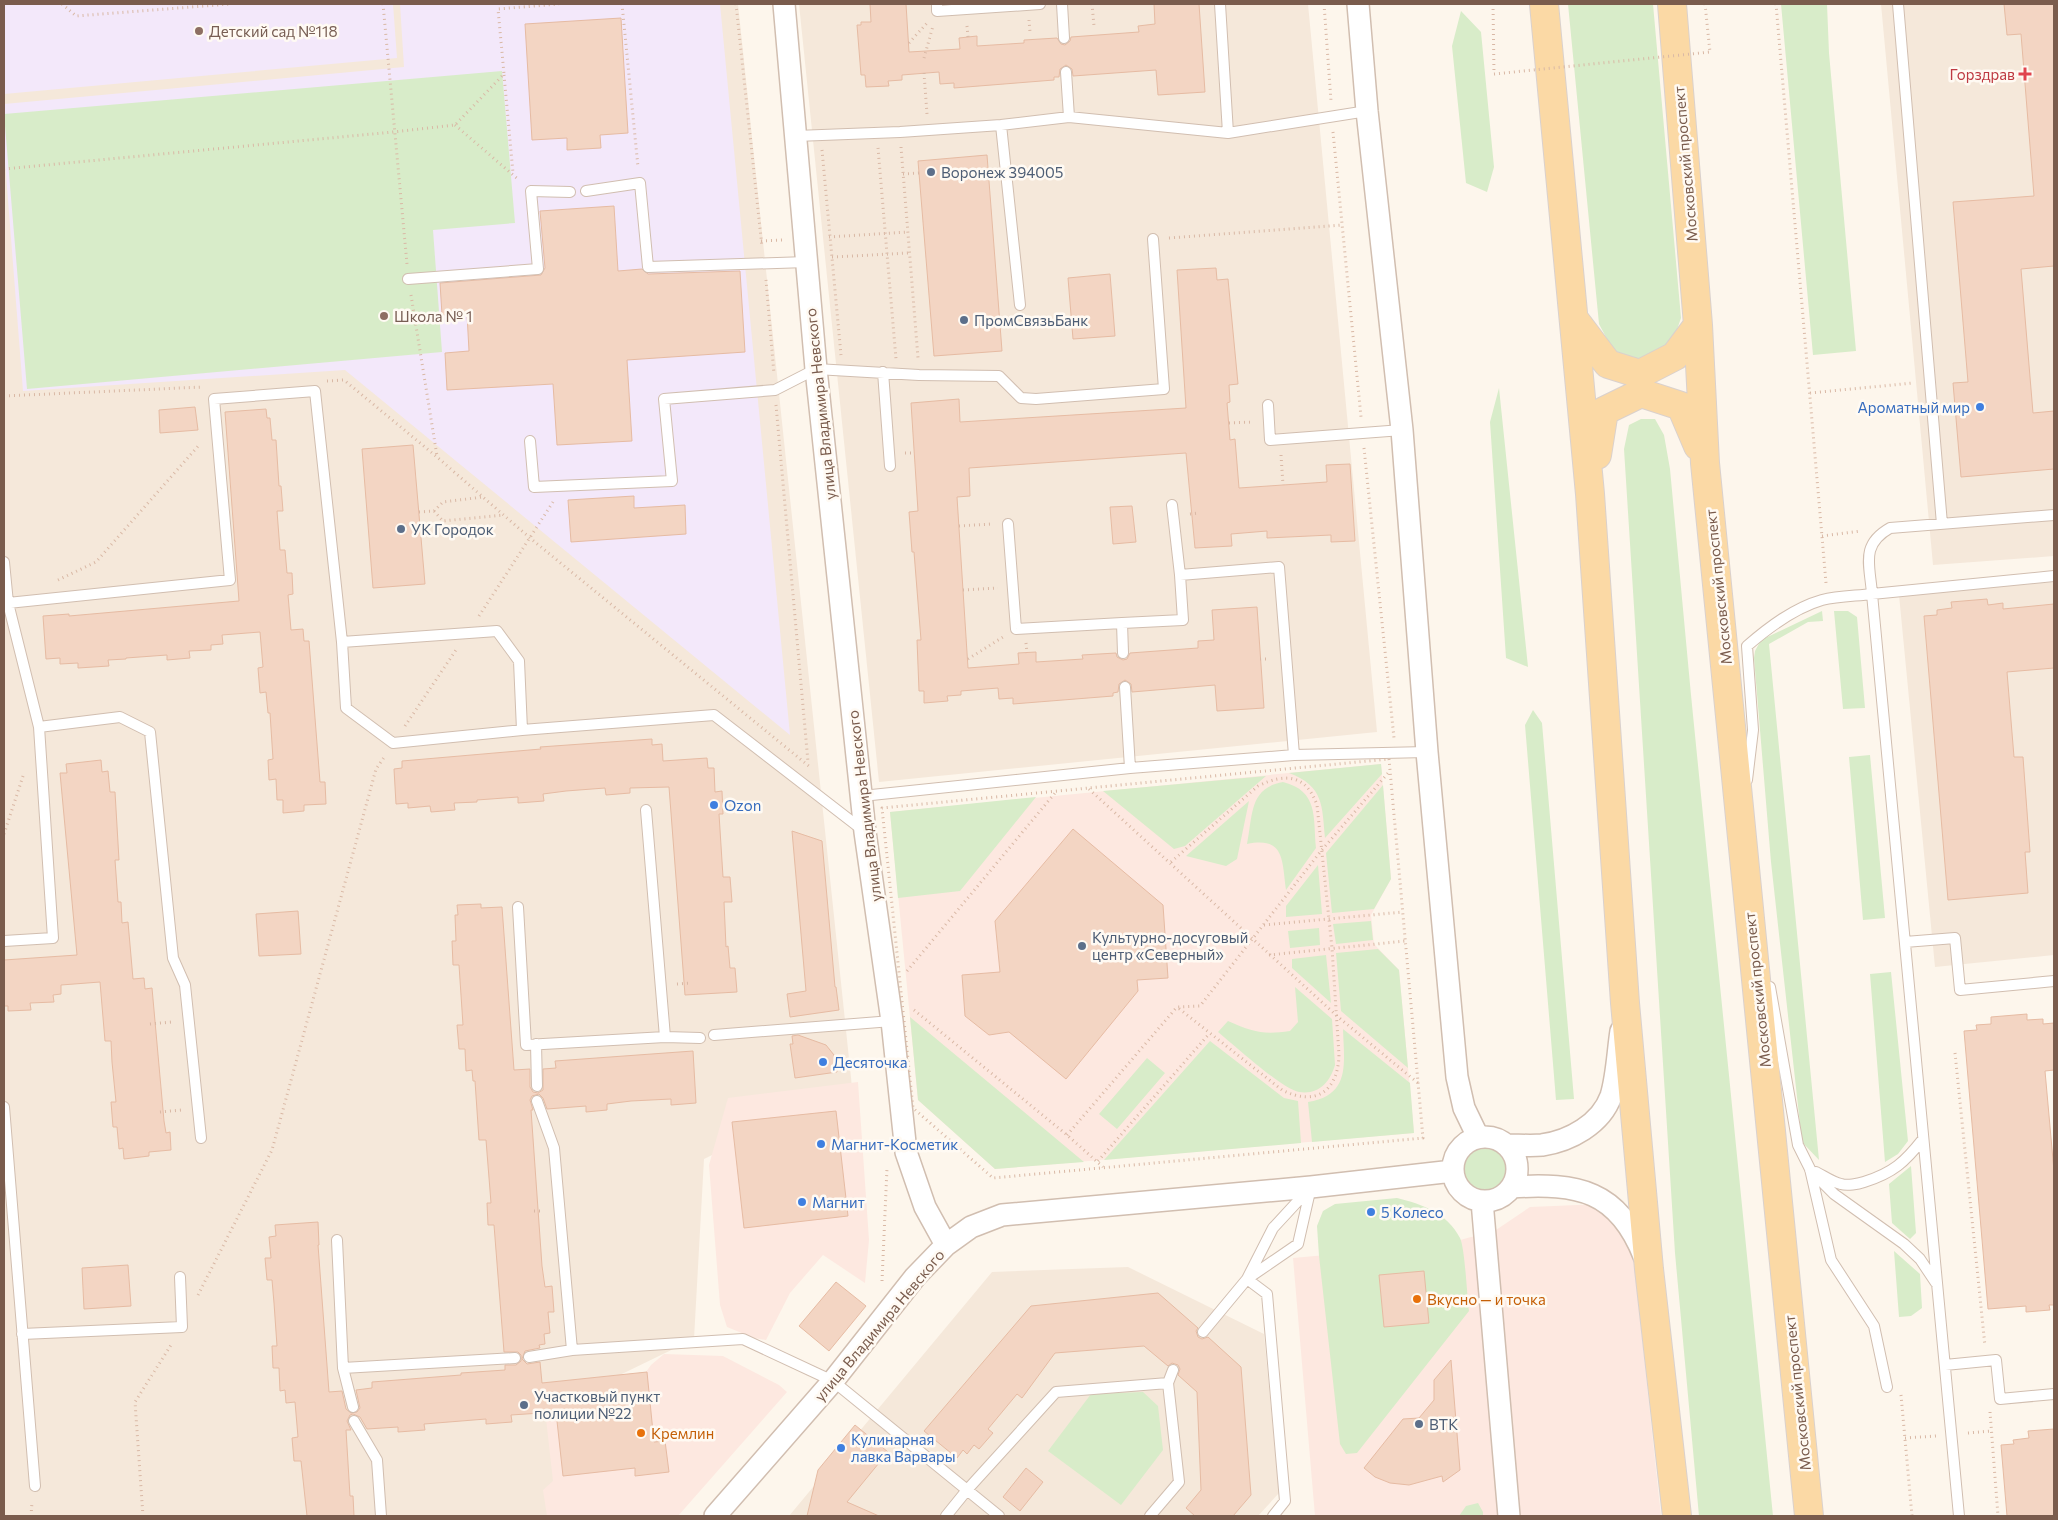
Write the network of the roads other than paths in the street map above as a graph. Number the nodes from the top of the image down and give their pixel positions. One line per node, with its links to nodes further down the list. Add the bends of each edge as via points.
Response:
1 (784, 4): 16 (street, улица Владимира Невского)
2 (1040, 4): 9 (lane)
3 (1062, 4): 10 (lane)
4 (1220, 4): 15 (lane)
5 (1358, 4): 12 (street)
6 (1544, 4): 23 (main road, Московский проспект)
7 (1672, 4): 24 (main road, Московский проспект)
8 (1898, 4): 36 (lane)
9 (937, 8)
10 (1064, 38)
11 (1066, 72): 13 (lane)
12 (1367, 111): 15 (lane); 28 (street)
13 (1069, 117): 14 (lane); 15 (lane)
14 (1000, 125): 16 (lane); 22 (lane)
15 (1228, 133)
16 (796, 136): 20 (street, улица Владимира Невского)
17 (570, 192): 21 (lane, via 531,191 538,269)
18 (586, 192): 20 (lane, via 640,183 648,267)
19 (1153, 239): 26 (lane, via 1164,389 1036,399 1021,398 999,376)
20 (807, 262): 25 (street, улица Владимира Невского)
21 (408, 279)
22 (1020, 306)
23 (1574, 319): 24 (main road, via 1608,364 1640,374 1675,356); 32 (main road, Московский проспект)
24 (1698, 325): 30 (main road, Московский проспект)
25 (816, 369): 26 (lane); 29 (lane, via 775,390 664,399 672,481 534,486); 51 (street, улица Владимира Невского)
26 (884, 372): 31 (lane)
27 (1268, 405): 28 (lane, via 1270,440)
28 (1402, 430): 48 (street)
29 (530, 441)
30 (1706, 463): 32 (main road, Московский проспект, via 1681,406 1641,393 1604,411); 53 (main road, Московский проспект)
31 (890, 466)
32 (1590, 494): 59 (main road, Московский проспект)
33 (1172, 505): 38 (lane)
34 (2054, 515): 36 (lane)
35 (1008, 524): 42 (lane, via 1016,629)
36 (1942, 524): 40 (lane, via 1890,528 1878,535 1871,544 1869,555)
37 (4, 562): 41 (lane)
38 (1180, 575): 42 (lane, via 1183,620); 49 (lane, via 1279,567)
39 (2054, 576): 40 (lane)
40 (1872, 594): 53 (lane, via 1822,600 1794,612 1747,646 1753,730); 57 (lane)
41 (8, 603): 43 (lane, via 230,580 214,399 315,390); 46 (lane)
42 (1122, 623): 44 (lane)
43 (342, 642): 47 (lane, via 346,708 393,743); 47 (lane, via 497,631 519,661)
44 (1123, 653)
45 (1125, 687): 50 (lane)
46 (39, 727): 56 (lane, via 53,938); 69 (lane, via 120,717 150,732 173,958 185,985)
47 (522, 730): 54 (lane, via 714,715)
48 (1427, 752): 49 (lane); 68 (street, via 1457,1076 1464,1108)
49 (1294, 755): 50 (lane)
50 (1130, 768): 51 (lane)
51 (862, 796): 54 (street, улица Владимира Невского)
52 (646, 810): 62 (lane)
53 (1741, 829): 72 (lane, via 1798,1145); 107 (main road, Московский проспект)
54 (865, 832): 60 (street, улица Владимира Невского)
55 (518, 907): 64 (lane, via 526,1045)
56 (4, 941)
57 (1905, 942): 58 (lane, via 1955,938 1960,990); 70 (lane)
58 (2054, 981)
59 (1625, 1003): 71 (street, via 1611,1095 1599,1116 1580,1132 1558,1141 1541,1145); 79 (main road, Московский проспект)
60 (892, 1021): 61 (lane); 78 (street, улица Владимира Невского, via 906,1152 925,1207)
61 (714, 1035)
62 (664, 1036): 63 (lane); 64 (lane)
63 (700, 1038)
64 (536, 1044): 65 (lane)
65 (537, 1086)
66 (537, 1101): 85 (lane, via 554,1148)
67 (4, 1107): 84 (lane)
68 (1478, 1137): 71 (street, via 1498,1139); 73 (street, via 1461,1146 1453,1162)
69 (201, 1138)
70 (1923, 1139): 72 (lane, via 1896,1169 1859,1184 1842,1185); 82 (lane)
71 (1507, 1145): 75 (street, via 1516,1161)
72 (1810, 1169): 82 (lane, via 1834,1194 1904,1244 1920,1259); 93 (lane, via 1831,1260 1874,1326)
73 (1453, 1171): 74 (street); 76 (street, via 1454,1179 1464,1193)
74 (1311, 1187): 78 (street, via 1002,1214 972,1227); 81 (lane, via 1273,1228); 81 (lane, via 1298,1244)
75 (1512, 1187): 76 (street, via 1500,1197); 79 (street, via 1558,1187 1599,1198 1626,1220)
76 (1482, 1201): 105 (street)
77 (337, 1240): 89 (lane)
78 (946, 1245): 91 (street, улица Владимира Невского, via 915,1277)
79 (1649, 1269): 106 (main road, Московский проспект)
80 (180, 1277): 84 (lane, via 182,1327)
81 (1247, 1279): 83 (lane); 104 (lane, via 1267,1294 1285,1501)
82 (1937, 1285): 88 (lane)
83 (1203, 1332)
84 (22, 1334): 97 (lane)
85 (572, 1350): 86 (lane); 91 (lane, via 743,1339)
86 (528, 1357)
87 (515, 1358): 89 (lane)
88 (1944, 1365): 94 (lane, via 1996,1360 2000,1399); 108 (lane)
89 (343, 1368): 95 (lane)
90 (1173, 1370): 92 (lane)
91 (833, 1381): 98 (lane); 100 (street, улица Владимира Невского)
92 (1168, 1384): 98 (lane, via 1056,1392); 103 (lane, via 1179,1482)
93 (1888, 1387)
94 (2054, 1394)
95 (352, 1407)
96 (354, 1421): 99 (lane, via 377,1460)
97 (35, 1486)
98 (967, 1490): 101 (lane); 102 (lane)
99 (381, 1516)
100 (715, 1516)
101 (946, 1516)
102 (999, 1516)
103 (1150, 1516)
104 (1273, 1516)
105 (1509, 1516)
106 (1677, 1516)
107 (1809, 1516)
108 (1959, 1516)

